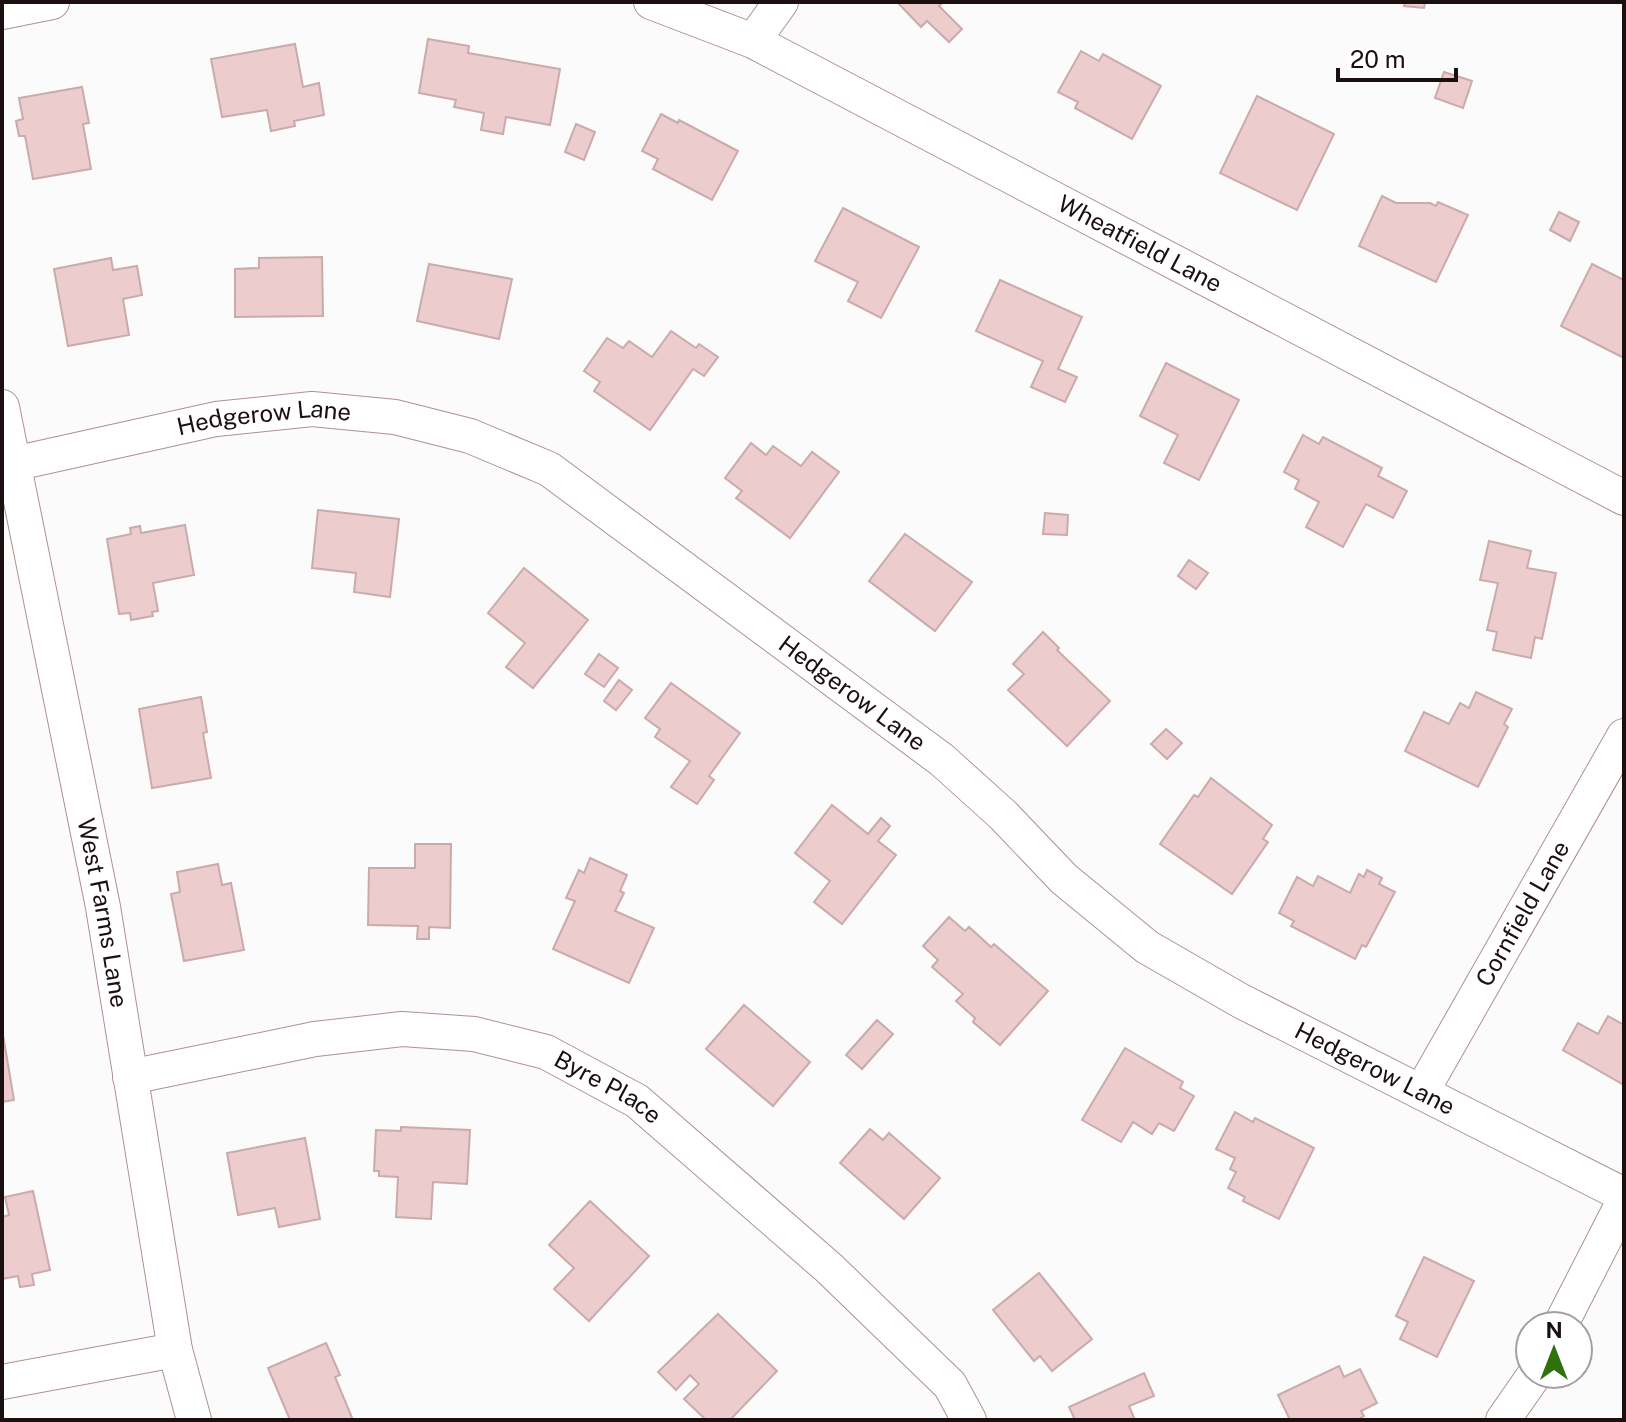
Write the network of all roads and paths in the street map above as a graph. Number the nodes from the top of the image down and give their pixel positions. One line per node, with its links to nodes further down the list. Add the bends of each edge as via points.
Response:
1 (52, 2): 4 (street)
2 (651, 2): 5 (street, Wheatfield Lane)
3 (781, 2): 5 (street)
4 (2, 12)
5 (753, 41): 8 (street, Wheatfield Lane)
6 (2, 407): 7 (street, West Farms Lane)
7 (13, 464): 10 (street, West Farms Lane, via 103,907); 11 (street, Hedgerow Lane, via 216,419 312,409 395,417 470,436 549,469 942,760 1064,879 1147,947 1241,1001)
8 (1624, 498)
9 (1624, 736): 11 (street, Cornfield Lane)
10 (130, 1077): 15 (street, West Farms Lane); 19 (street, Byre Place, via 315,1039 402,1029 474,1034 546,1052 637,1101 829,1268 950,1385)
11 (1422, 1091): 12 (street, Hedgerow Lane)
12 (1624, 1195)
13 (1624, 1201): 14 (street)
14 (1568, 1310)
15 (175, 1350): 16 (street); 18 (street, West Farms Lane)
16 (2, 1382)
17 (1524, 1390): 20 (street)
18 (194, 1420)
19 (969, 1420)
20 (1503, 1420)

